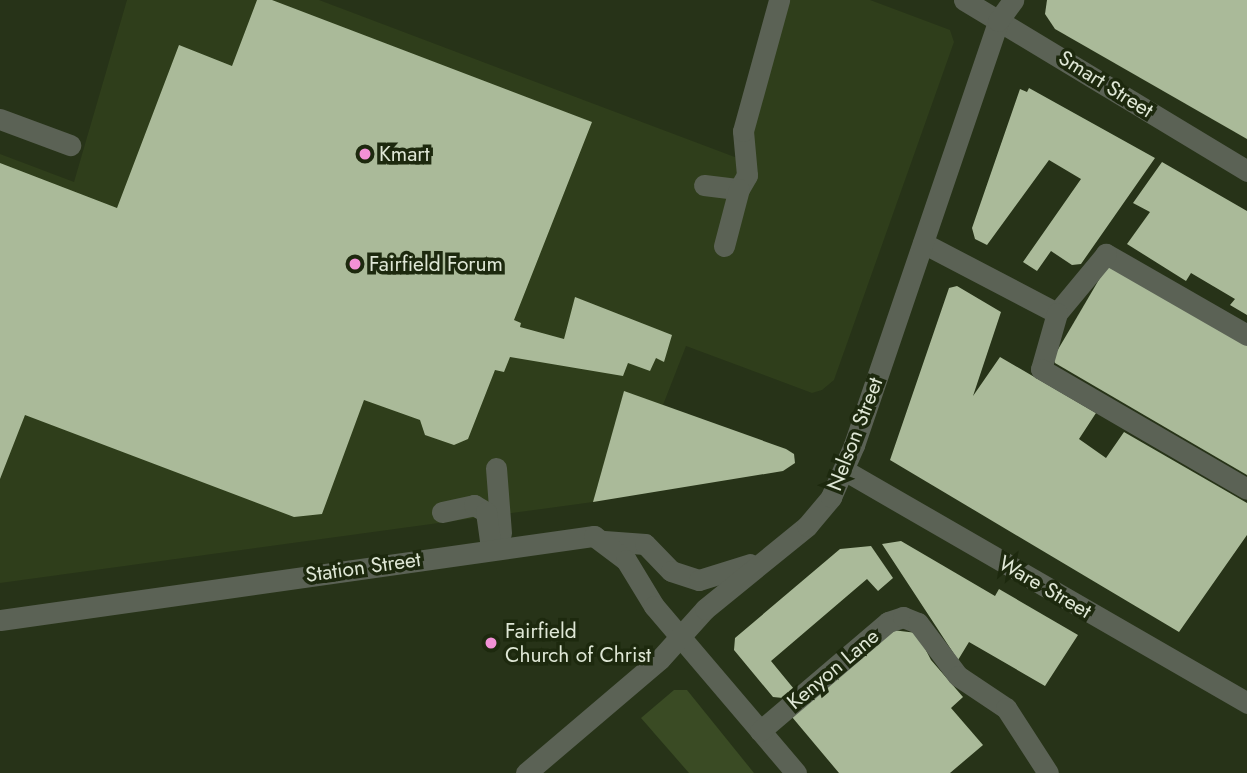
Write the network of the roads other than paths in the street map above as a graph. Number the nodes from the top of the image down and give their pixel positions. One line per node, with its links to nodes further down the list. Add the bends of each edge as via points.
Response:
1 (779, 0): 10 (street, via 743,131 749,162)
2 (964, 0): 5 (street, Smart Street)
3 (998, 0): 5 (street, Nelson Street)
4 (1013, 0): 5 (street, Nelson Street)
5 (998, 22): 8 (street, Smart Street); 11 (street, Nelson Street)
6 (0, 119): 7 (street)
7 (70, 145)
8 (1247, 171)
9 (704, 185): 10 (street)
10 (739, 189): 12 (street)
11 (923, 243): 13 (street); 15 (street, Nelson Street)
12 (724, 246)
13 (1057, 313): 14 (street, via 1106,254); 17 (street, via 1041,369)
14 (1247, 335)
15 (844, 470): 21 (street, Nelson Street, via 823,509); 24 (street, Ware Street)
16 (496, 471): 20 (street)
17 (1247, 489)
18 (442, 512): 20 (street, via 474,505 486,512)
19 (604, 541): 20 (street, Station Street, via 582,535); 21 (street, Station Street, via 645,544 670,571 699,580); 23 (street, via 626,560)
20 (497, 547): 22 (street, Station Street)
21 (766, 558): 23 (street, Nelson Street)
22 (0, 620)
23 (679, 637): 25 (street); 26 (street, Nelson Street)
24 (1247, 703)
25 (760, 732): 27 (street); 28 (street, Kenyon Lane, via 888,622 903,617 918,623 958,676 1006,708)
26 (526, 773)
27 (796, 773)
28 (1048, 773)

